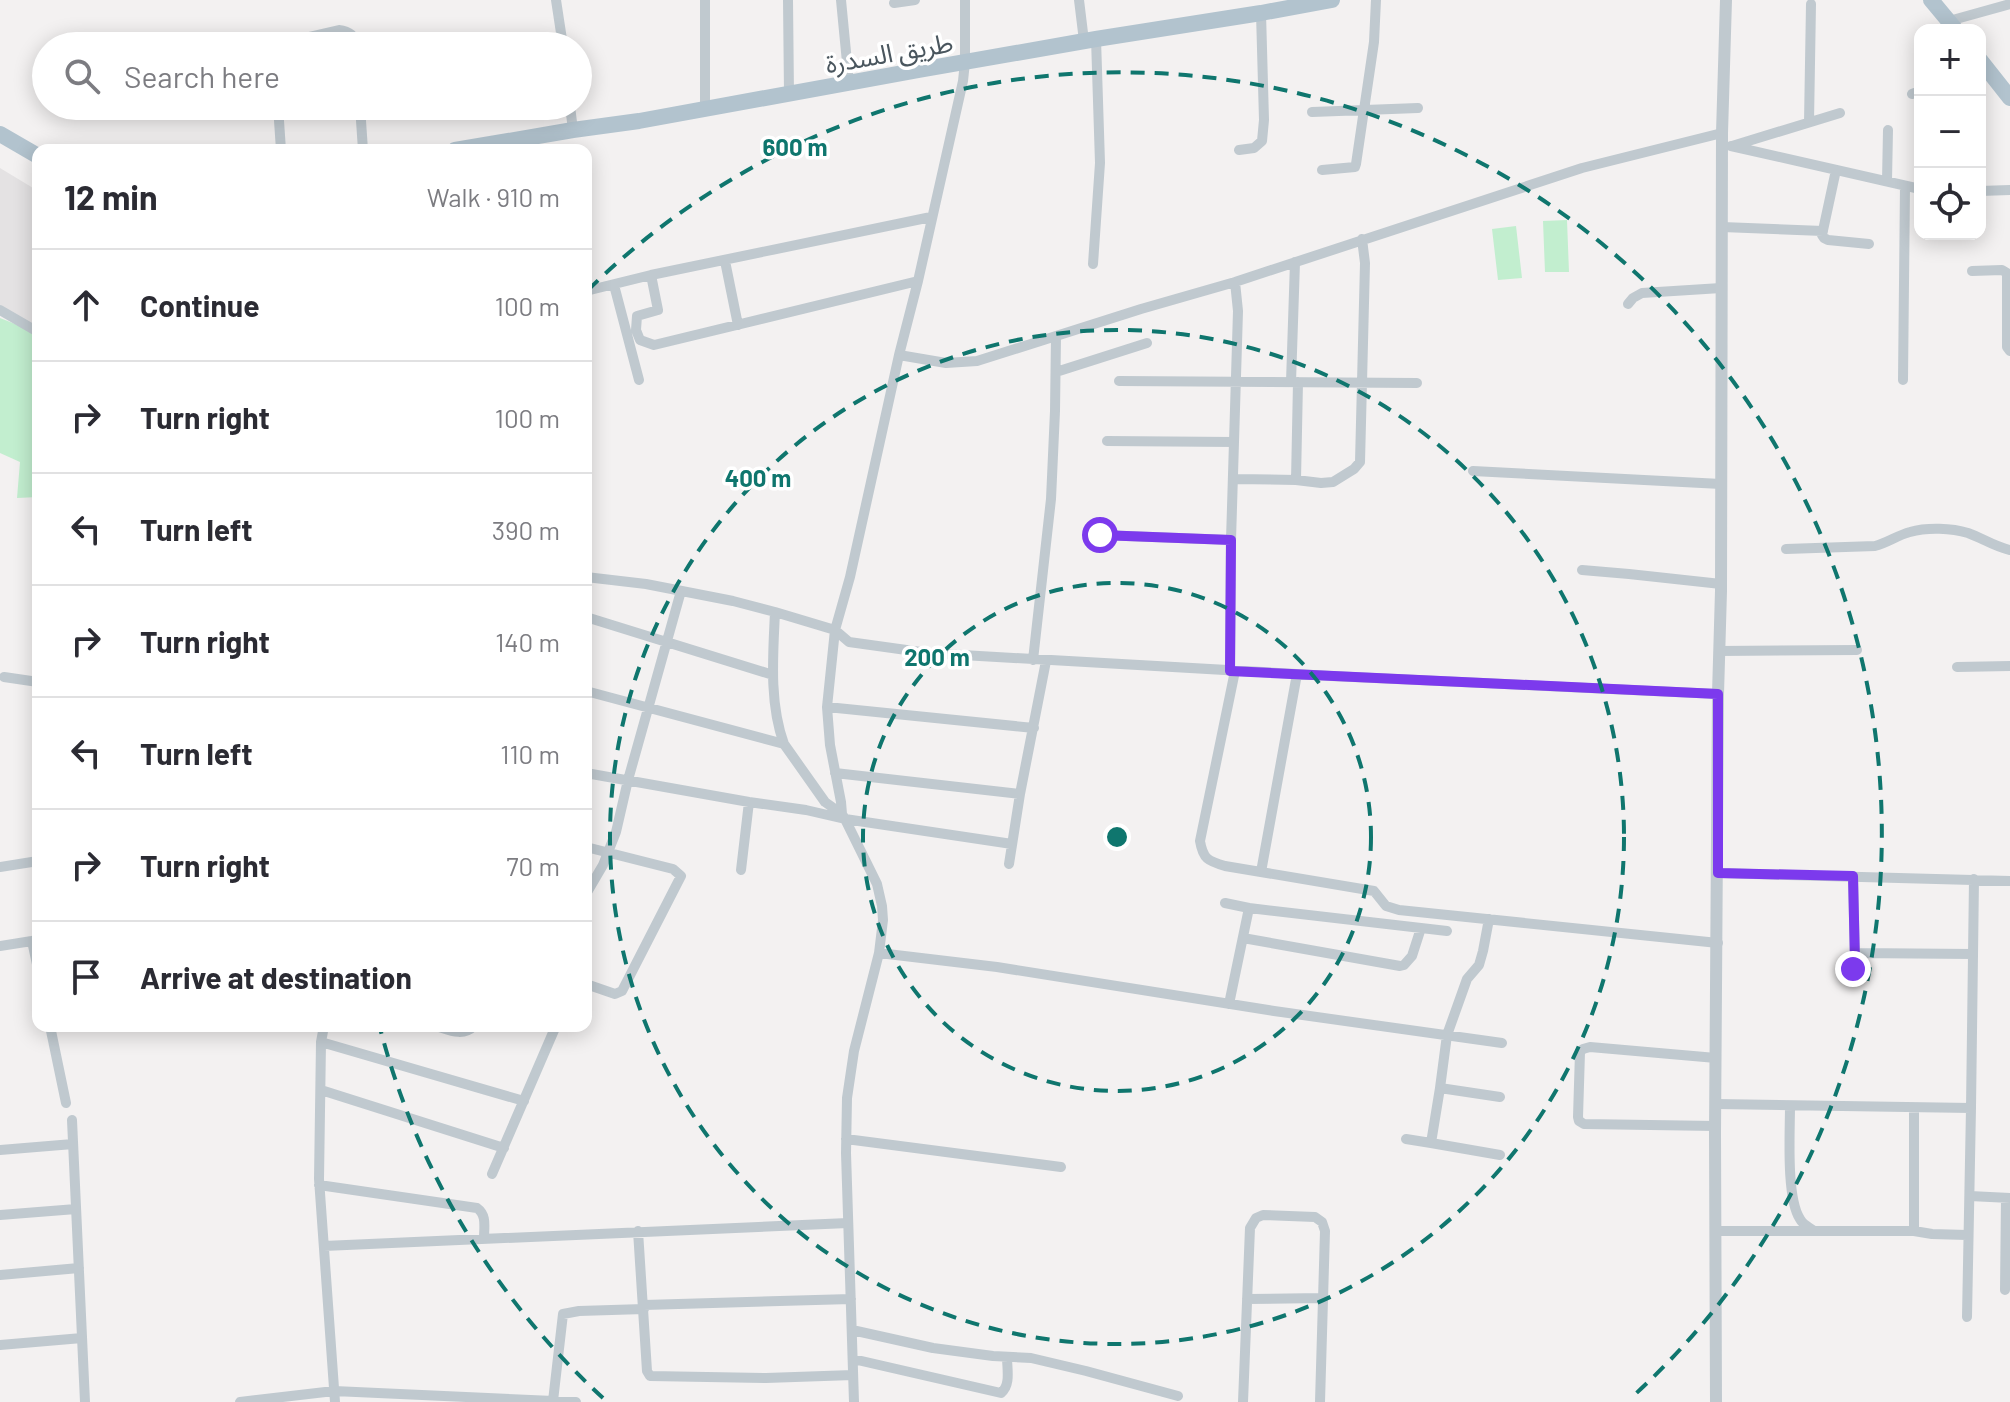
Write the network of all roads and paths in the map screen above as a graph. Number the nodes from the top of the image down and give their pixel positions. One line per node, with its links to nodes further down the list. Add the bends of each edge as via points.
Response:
1 (556, 0): 19 (street)
2 (705, 0): 28 (street)
3 (788, 0): 24 (street)
4 (841, 0): 23 (street)
5 (915, 0): 12 (street)
6 (965, 0): 21 (street)
7 (1079, 0): 20 (street)
8 (1332, 0): 13 (main road, طريق السدرة)
9 (1376, 0): 27 (street)
10 (1726, 0): 37 (street)
11 (1931, 0): 17 (main road)
12 (894, 3)
13 (1288, 4): 16 (main road, طريق السدرة)
14 (1811, 4): 34 (street)
15 (2002, 4): 18 (street)
16 (1261, 13): 20 (main road, طريق السدرة); 43 (street, via 1262,141)
17 (1952, 24)
18 (1955, 24)
19 (561, 32)
20 (1090, 40): 21 (main road, طريق السدرة); 59 (street, via 1100,163)
21 (965, 62): 23 (main road, طريق السدرة); 52 (street)
22 (1986, 71): 25 (main road)
23 (849, 83): 24 (main road, طريق السدرة)
24 (789, 94): 28 (main road, طريق السدرة)
25 (2010, 98)
26 (1418, 108): 27 (street)
27 (1363, 109): 29 (street); 45 (street, via 1355,167)
28 (705, 110): 35 (main road, طريق السدرة)
29 (1312, 112)
30 (1840, 113): 34 (street)
31 (279, 120): 39 (street)
32 (361, 120): 40 (street)
33 (572, 120): 35 (street)
34 (1809, 122): 42 (street)
35 (573, 130): 41 (main road, طريق السدرة)
36 (1888, 130): 47 (street)
37 (1722, 133): 42 (street); 55 (street, via 1582,168)
38 (0, 134): 44 (main road)
39 (281, 144)
40 (363, 144)
41 (490, 144)
42 (1726, 147): 46 (street); 53 (street)
43 (1239, 150)
44 (32, 153)
45 (1322, 170)
46 (1836, 170): 47 (street); 54 (street)
47 (1887, 181): 48 (street)
48 (1905, 186): 49 (street); 78 (street)
49 (1914, 188)
50 (2010, 190): 51 (street)
51 (1986, 191)
52 (931, 217): 57 (street); 62 (street)
53 (1722, 227): 54 (street); 65 (street)
54 (1823, 231): 56 (street, via 1828,240)
55 (1362, 239): 58 (street); 81 (street)
56 (1869, 244)
57 (725, 261): 61 (street); 69 (street)
58 (1295, 262): 63 (street); 80 (street)
59 (1093, 264)
60 (1972, 271): 73 (street, via 2007,273)
61 (651, 275): 64 (street); 69 (street, via 658,310 637,316 638,337 644,343)
62 (918, 281): 69 (street); 74 (street)
63 (1235, 282): 71 (street); 77 (street)
64 (614, 285): 66 (street); 76 (street)
65 (1721, 288): 67 (street, via 1642,293); 88 (street)
66 (592, 290)
67 (1628, 304)
68 (0, 310): 70 (street)
69 (738, 325)
70 (32, 329)
71 (1056, 336): 74 (street, via 962,363); 75 (street)
72 (1147, 343): 75 (street)
73 (2010, 351)
74 (899, 355): 99 (street)
75 (1056, 372): 103 (street, via 1051,499)
76 (639, 380)
77 (1235, 380): 79 (street); 80 (street); 84 (street)
78 (1903, 380)
79 (1119, 381)
80 (1294, 382): 81 (street); 87 (street)
81 (1361, 382): 82 (street); 87 (street, via 1360,462 1333,482)
82 (1417, 383)
83 (1107, 441): 84 (street)
84 (1234, 442): 86 (street)
85 (1473, 471): 88 (street)
86 (1234, 479): 87 (street); 90 (street)
87 (1296, 480)
88 (1721, 484): 95 (street)
89 (1100, 535): 90 (street)
90 (1231, 540): 107 (street)
91 (1786, 549): 92 (street, via 1875,546 1935,529 1969,533)
92 (2010, 550)
93 (1582, 570): 95 (street)
94 (592, 578): 96 (street)
95 (1721, 584): 102 (street)
96 (681, 591): 97 (street); 100 (street)
97 (775, 612): 99 (street); 109 (street)
98 (592, 619): 100 (street)
99 (835, 630): 103 (street, via 849,642 866,645); 114 (street)
100 (668, 642): 109 (street); 115 (street)
101 (1857, 650): 102 (street)
102 (1719, 651): 113 (street)
103 (1033, 660): 104 (street)
104 (1046, 661): 107 (street); 116 (street)
105 (2010, 666): 106 (street)
106 (1957, 667)
107 (1232, 671): 108 (street); 131 (street, via 1200,841 1206,859)
108 (1297, 674): 113 (street); 131 (street)
109 (773, 675): 117 (street)
110 (4, 677): 111 (street)
111 (32, 681)
112 (592, 693): 115 (street)
113 (1718, 694): 132 (street)
114 (827, 707): 116 (street); 118 (street)
115 (649, 709): 117 (street); 120 (street)
116 (1034, 728): 121 (street)
117 (784, 744): 123 (street, via 825,802)
118 (835, 773): 121 (street); 123 (street)
119 (592, 774): 120 (street)
120 (628, 780): 122 (street); 126 (street)
121 (1020, 794): 124 (street)
122 (749, 802): 123 (street); 130 (street)
123 (843, 817): 124 (street); 146 (street, via 877,884 883,914)
124 (1012, 844): 128 (street)
125 (592, 849): 126 (street)
126 (608, 853): 136 (street); 150 (street, via 673,869 681,879 622,991 615,994)
127 (32, 862): 129 (street)
128 (1009, 864)
129 (0, 867)
130 (741, 870)
131 (1261, 872): 139 (street, via 1367,889 1399,910)
132 (1718, 873): 133 (street); 144 (street)
133 (1853, 876): 134 (street); 147 (street)
134 (1974, 879): 135 (street); 148 (street)
135 (2010, 881)
136 (592, 883)
137 (1225, 903): 138 (street)
138 (1249, 908): 140 (street); 142 (street)
139 (1489, 919): 144 (street); 155 (street, via 1479,965 1467,979)
140 (1421, 928): 141 (street); 142 (street, via 1412,956 1400,966)
141 (1447, 931)
142 (1243, 938): 151 (street)
143 (32, 941): 145 (street)
144 (1718, 943): 158 (street)
145 (0, 946)
146 (879, 953): 151 (street); 170 (street, via 852,1060)
147 (1855, 953): 148 (street); 149 (street)
148 (1973, 954): 167 (street)
149 (1848, 976)
150 (592, 986)
151 (1229, 1004): 155 (street)
152 (51, 1032): 163 (street)
153 (323, 1032): 156 (street)
154 (553, 1032): 162 (street)
155 (1447, 1035): 157 (street); 159 (street)
156 (321, 1042): 160 (street); 162 (street)
157 (1502, 1043)
158 (1716, 1058): 164 (street); 169 (street, via 1583,1049 1578,1117 1584,1124)
159 (1440, 1088): 161 (street); 172 (street)
160 (321, 1090): 174 (street); 179 (street)
161 (1500, 1097)
162 (524, 1101): 174 (street)
163 (66, 1103)
164 (1716, 1104): 165 (street); 169 (street)
165 (1790, 1106): 166 (street); 187 (street, via 1791,1187 1802,1223)
166 (1914, 1108): 167 (street); 188 (street)
167 (1971, 1108): 180 (street)
168 (72, 1120): 173 (street)
169 (1716, 1126): 186 (street)
170 (846, 1139): 177 (street); 184 (street)
171 (1406, 1139): 172 (street)
172 (1431, 1143): 176 (street)
173 (73, 1144): 175 (street); 182 (street)
174 (504, 1148): 178 (street)
175 (0, 1150)
176 (1500, 1155)
177 (1061, 1167)
178 (492, 1174)
179 (319, 1185): 190 (street, via 477,1208 484,1216); 191 (street)
180 (1970, 1196): 181 (street); 189 (street)
181 (2008, 1198): 194 (street)
182 (76, 1209): 183 (street); 192 (street)
183 (0, 1215)
184 (848, 1223): 185 (street); 196 (street)
185 (638, 1231): 190 (street); 198 (street)
186 (1715, 1231): 187 (street); 216 (street)
187 (1814, 1231): 188 (street)
188 (1914, 1231): 189 (street)
189 (1967, 1235): 199 (street)
190 (484, 1238): 191 (street)
191 (324, 1246): 206 (street)
192 (79, 1268): 193 (street); 201 (street)
193 (0, 1275)
194 (2005, 1290)
195 (1323, 1298): 197 (street); 197 (street, via 1322,1222 1315,1217 1263,1215 1250,1228); 215 (street)
196 (851, 1299): 198 (street); 200 (street)
197 (1247, 1299): 214 (street)
198 (644, 1307): 205 (street, via 650,1376); 209 (street, via 563,1314)
199 (1967, 1317)
200 (852, 1330): 203 (street); 204 (street)
201 (82, 1338): 202 (street); 210 (street)
202 (0, 1345)
203 (1007, 1357): 204 (street, via 1007,1384 1001,1393); 207 (street, via 1031,1358)
204 (853, 1359): 205 (street)
205 (853, 1375): 213 (street)
206 (335, 1396): 208 (street); 209 (street)
207 (1178, 1396)
208 (267, 1401): 211 (street)
209 (553, 1401): 212 (street)
210 (85, 1402)
211 (240, 1402)
212 (576, 1402)
213 (854, 1402)
214 (1243, 1402)
215 (1320, 1402)
216 (1716, 1402)

